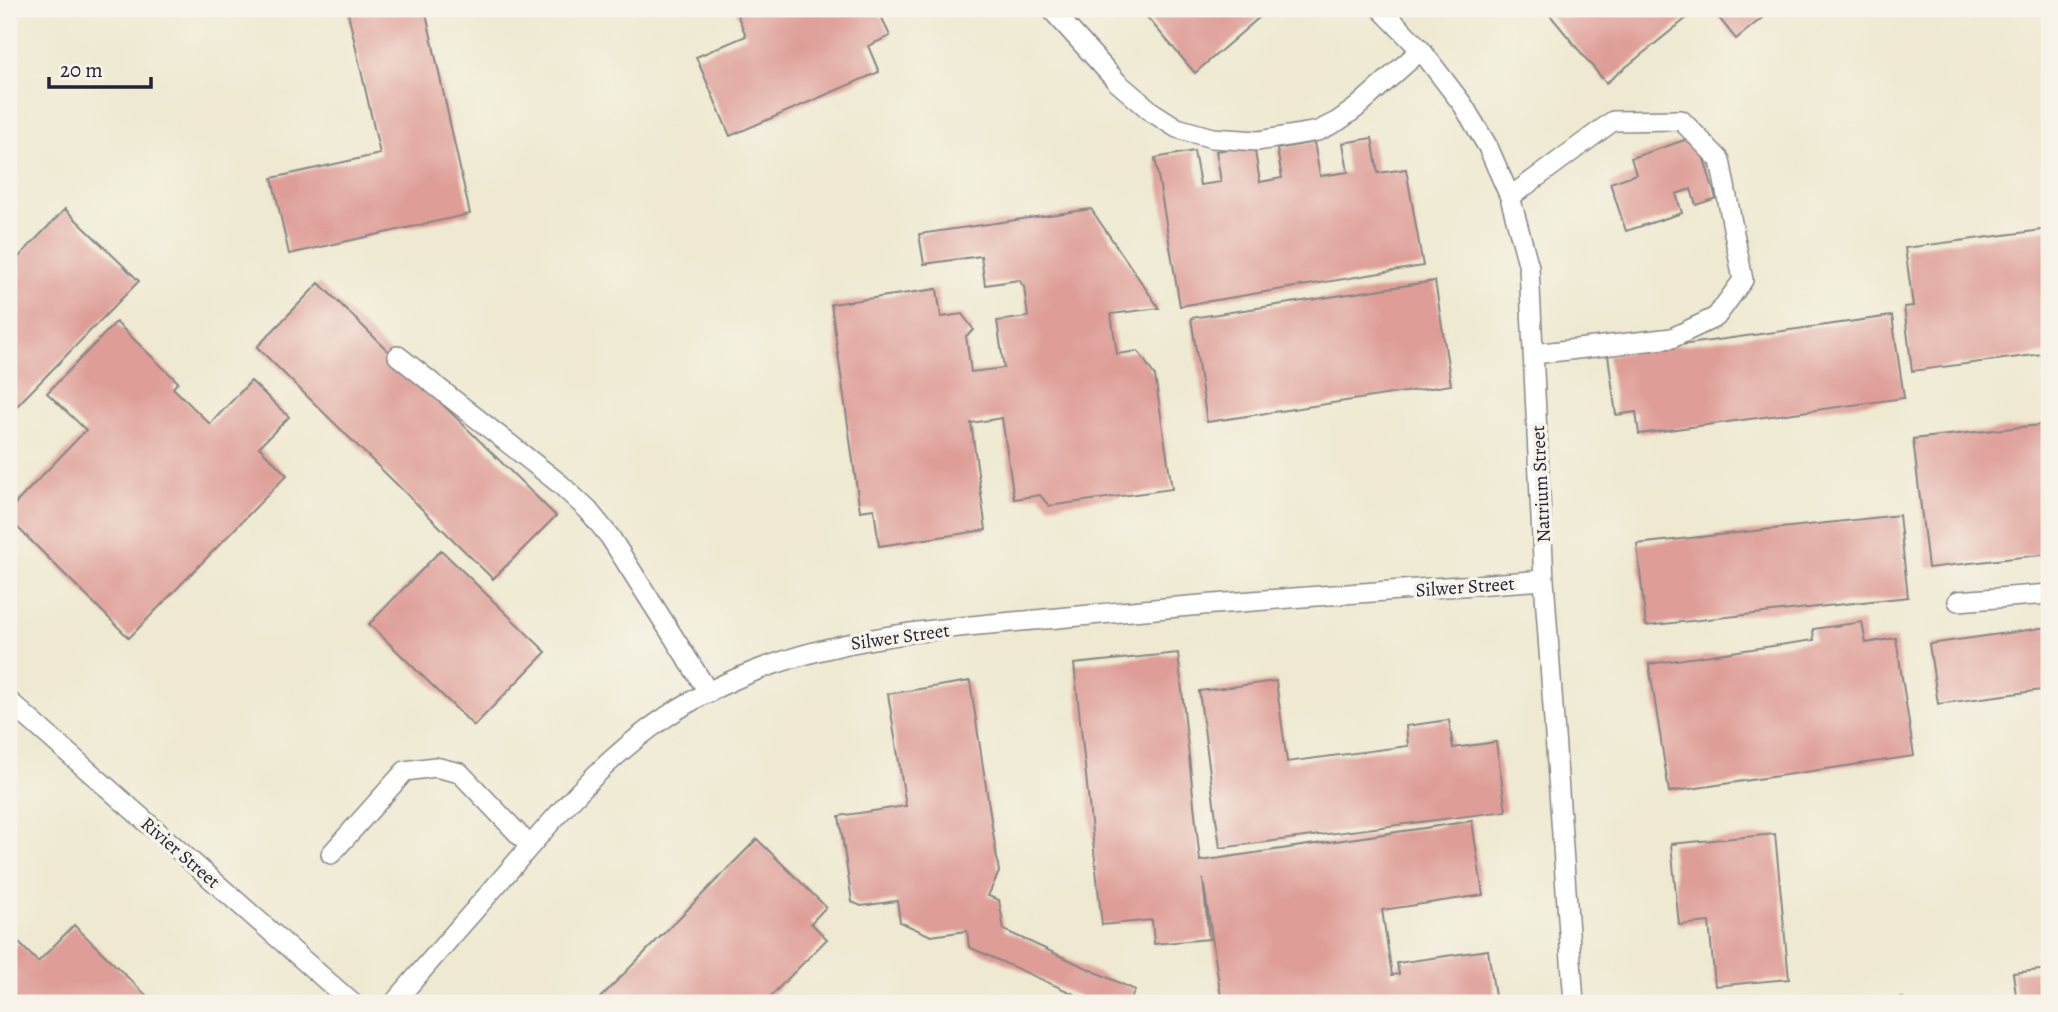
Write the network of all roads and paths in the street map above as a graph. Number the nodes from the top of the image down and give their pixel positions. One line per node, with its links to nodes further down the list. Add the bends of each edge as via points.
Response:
1 (1051, 9): 3 (lane, via 1117,82 1152,113 1177,128 1212,138 1258,141 1318,131 1356,108)
2 (1381, 9): 3 (lane, Natrium Street)
3 (1421, 50): 4 (lane, Natrium Street, via 1463,105)
4 (1510, 197): 5 (lane, Natrium Street, via 1529,267); 5 (lane, via 1614,121 1681,120 1720,159 1743,280 1716,317 1672,338)
5 (1534, 354): 7 (lane, Natrium Street)
6 (398, 356): 10 (lane, via 588,510)
7 (1544, 580): 10 (lane, Silwer Street, via 1199,604 902,633 835,645); 16 (lane, Natrium Street)
8 (2049, 594): 9 (lane)
9 (1958, 601)
10 (709, 693): 12 (lane, Silwer Street, via 667,716 622,750)
11 (9, 701): 14 (lane, Rivier Street)
12 (530, 846): 13 (lane, via 460,773 435,767 405,771); 15 (lane, Silwer Street)
13 (331, 854)
14 (352, 1003)
15 (394, 1003)
16 (1574, 1003)

